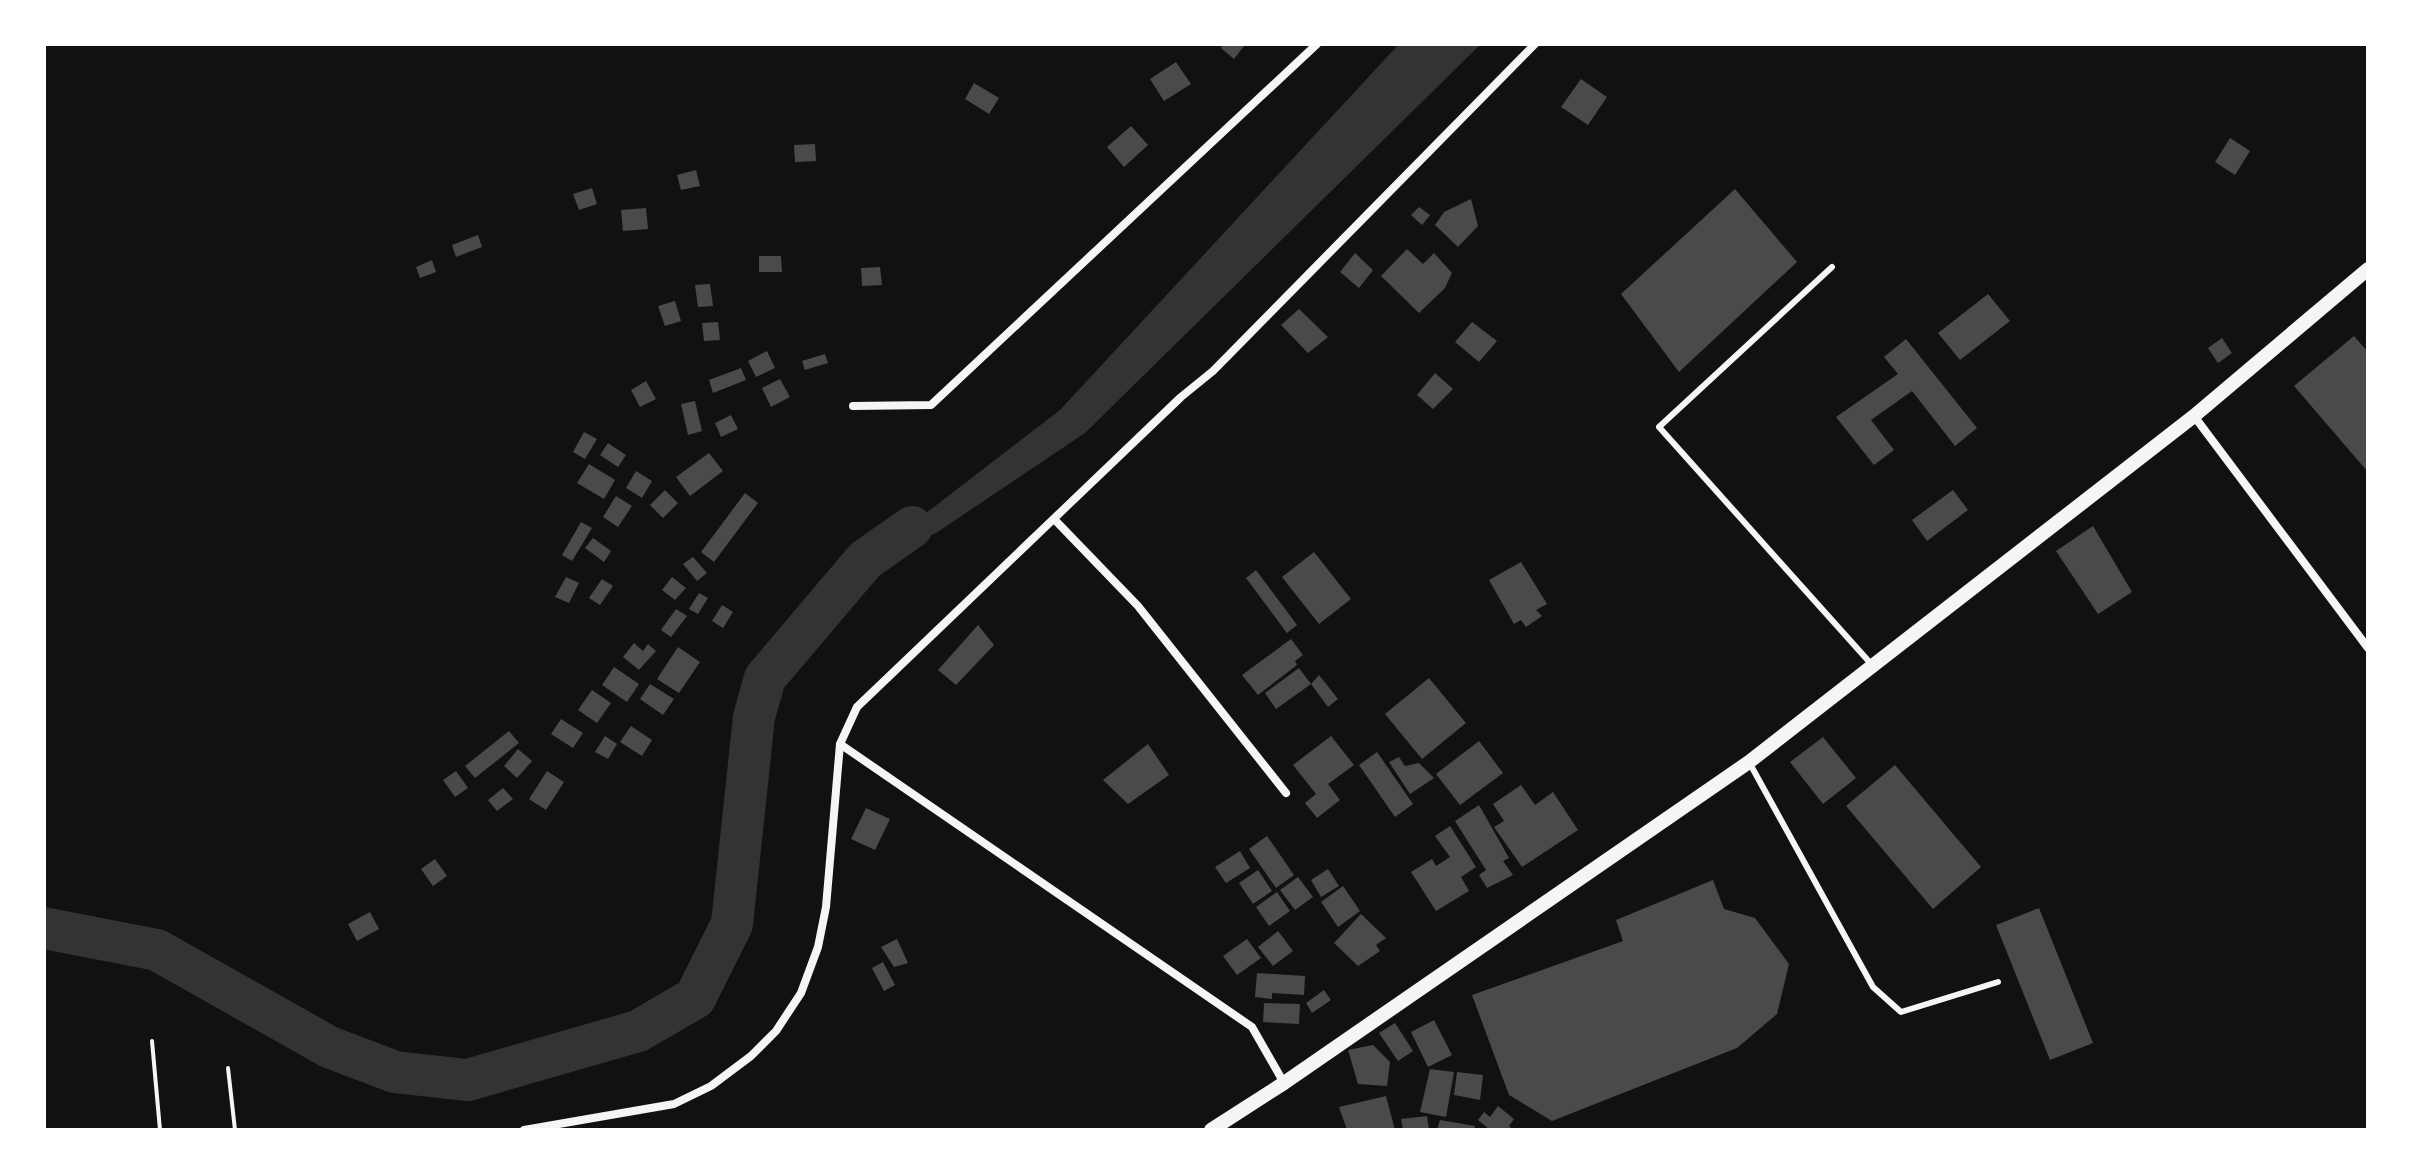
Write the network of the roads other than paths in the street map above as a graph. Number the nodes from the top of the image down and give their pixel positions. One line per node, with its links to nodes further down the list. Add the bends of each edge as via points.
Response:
1 (1317, 44): 5 (street, via 931,405)
2 (1535, 44): 7 (street, via 1213,371)
3 (1832, 267): 9 (lane, via 1659,427)
4 (2368, 269): 6 (street)
5 (853, 406)
6 (2194, 416): 8 (street); 9 (street)
7 (1054, 519): 10 (street, via 857,707); 12 (street, via 1138,606)
8 (2368, 648)
9 (1873, 666): 11 (street)
10 (840, 744): 14 (street, via 1252,1027); 15 (street, via 818,947 801,993 776,1031 711,1086 674,1104)
11 (1749, 762): 13 (lane, via 1873,987 1901,1012); 14 (street)
12 (1286, 793)
13 (1998, 982)
14 (1284, 1083): 16 (street)
15 (524, 1130)
16 (1211, 1130)

